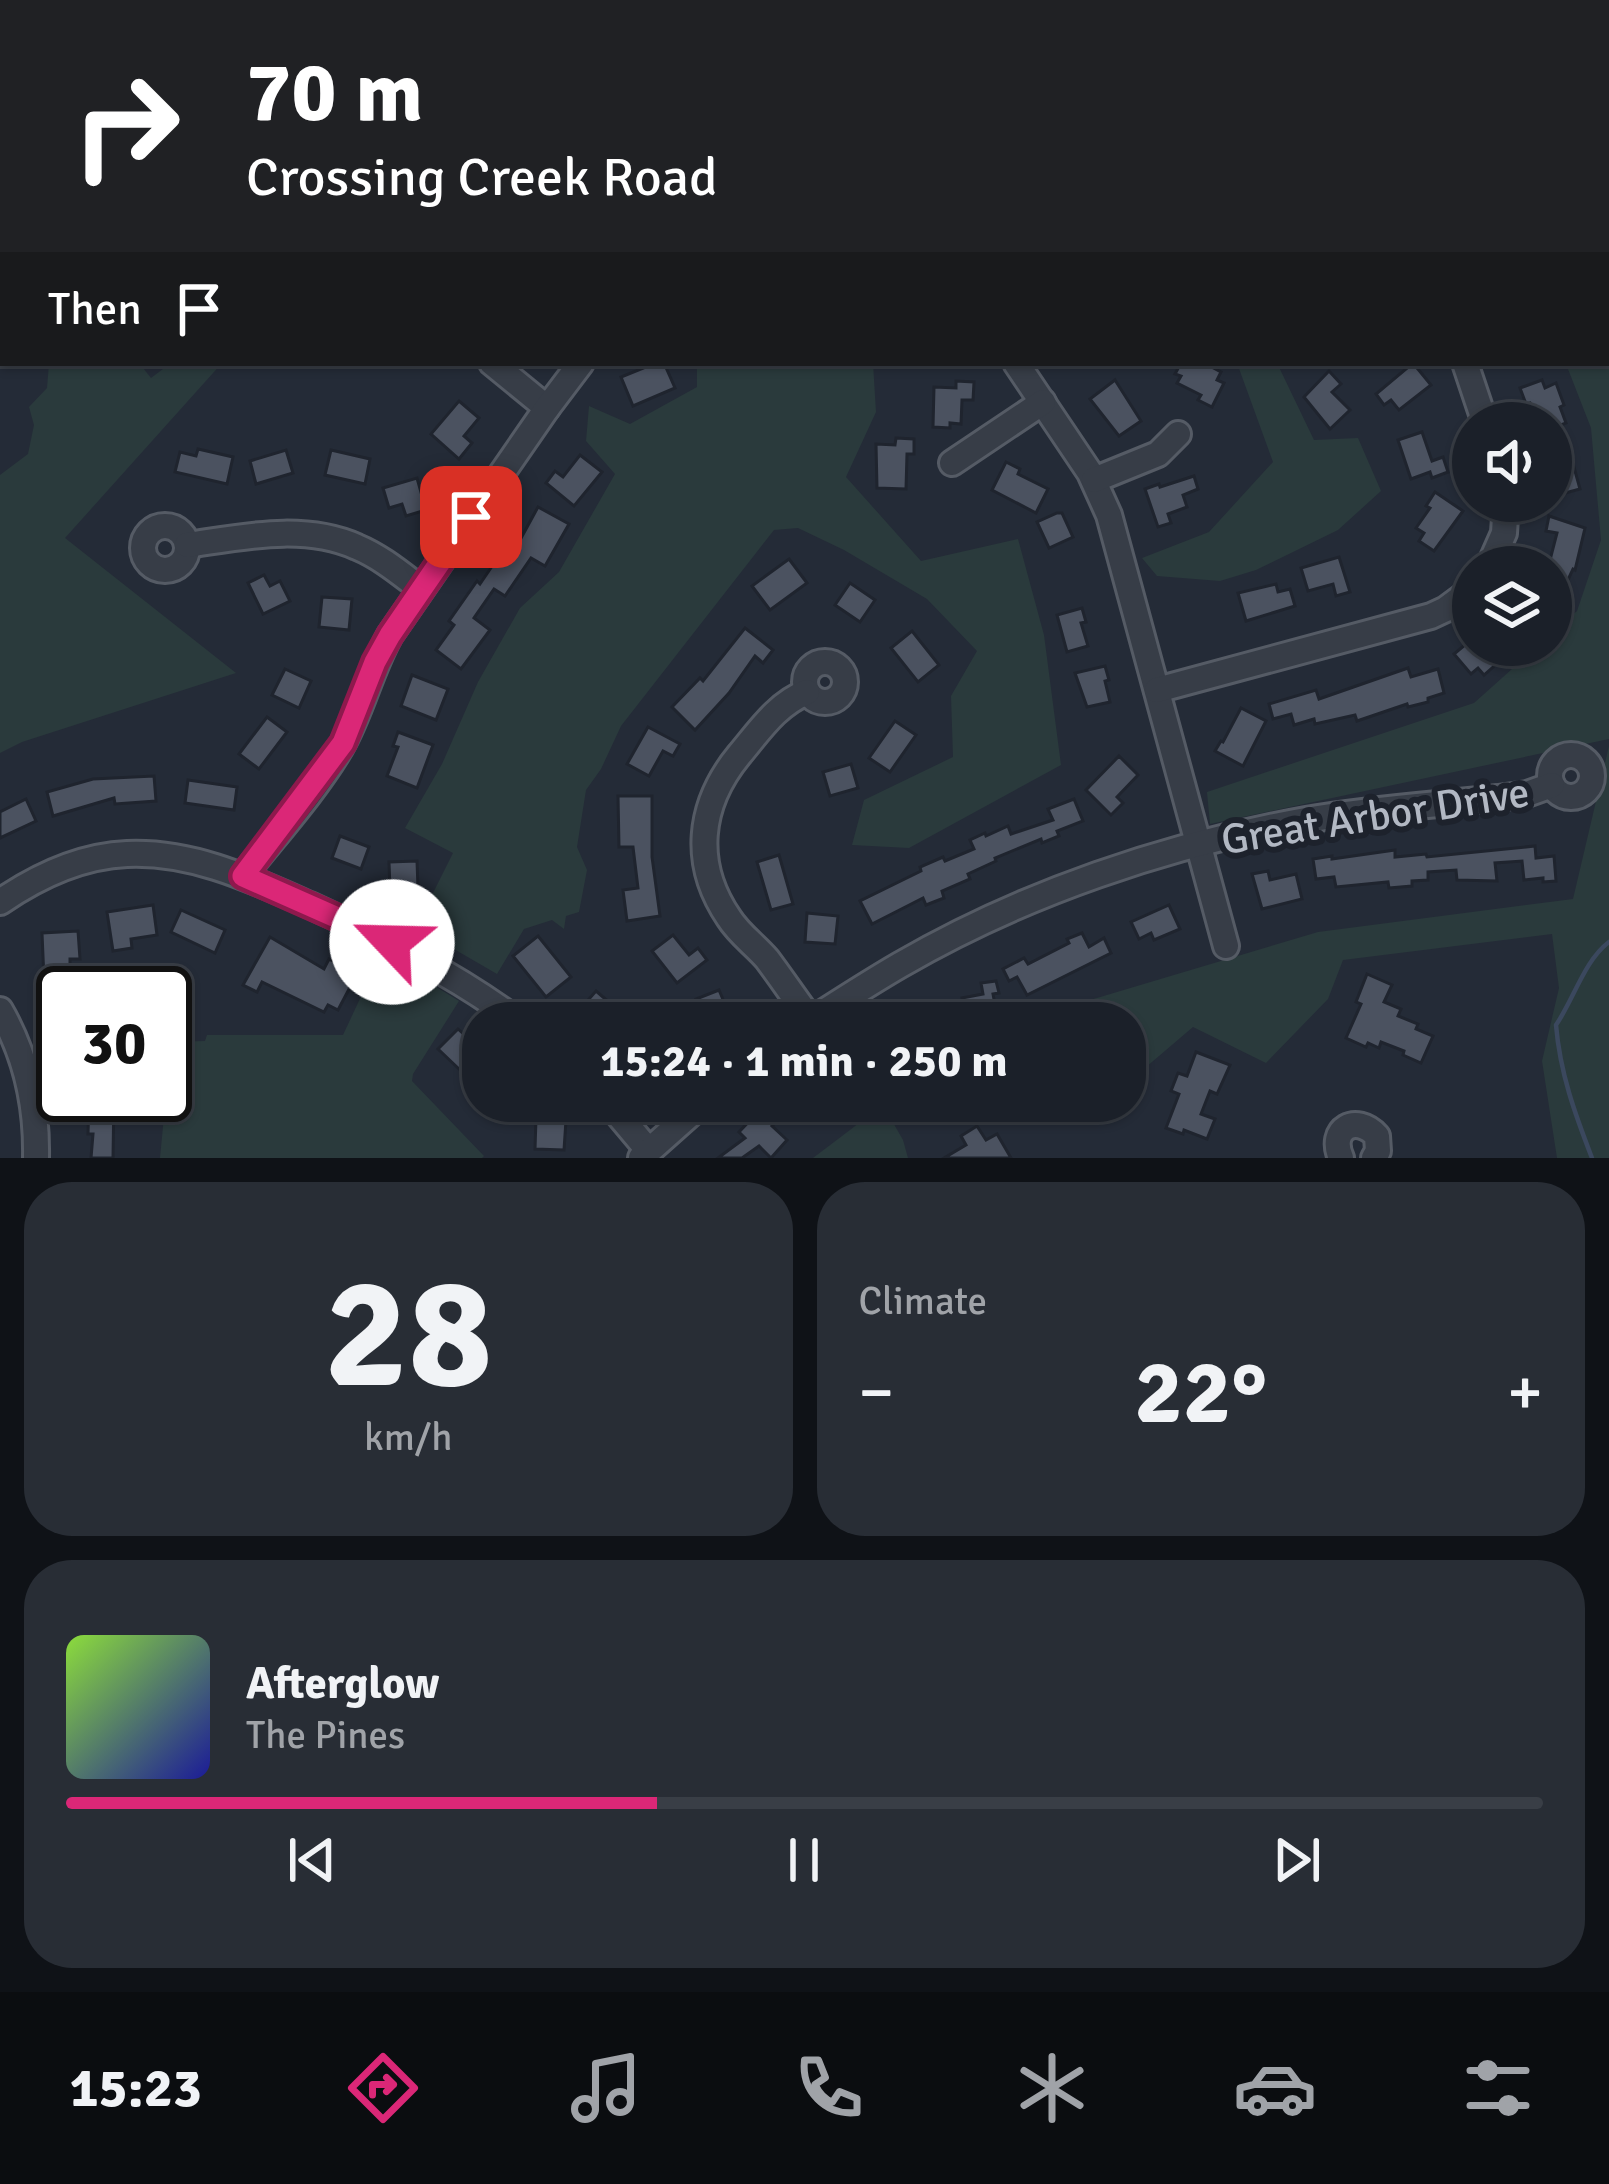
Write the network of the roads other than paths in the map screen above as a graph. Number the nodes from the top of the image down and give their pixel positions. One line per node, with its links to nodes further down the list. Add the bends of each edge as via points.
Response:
1 (496, 366): 7 (street)
2 (578, 366): 7 (street)
3 (1018, 366): 5 (street)
4 (1466, 366): 6 (street)
5 (1043, 402): 9 (street); 10 (street)
6 (1478, 402)
7 (547, 408): 12 (street)
8 (1178, 434): 10 (street, via 1158,454)
9 (952, 463)
10 (1094, 480): 14 (street)
11 (187, 545): 12 (street, via 267,533 328,538 354,545)
12 (421, 589): 18 (street, via 375,662 343,743)
13 (1452, 605): 14 (street)
14 (1157, 690): 17 (street)
15 (807, 692): 22 (street, via 776,711 725,772 704,841 714,894)
16 (1552, 785): 17 (street, Great Arbor Drive, via 1310,819)
17 (1198, 844): 20 (street); 23 (street, Great Arbor Drive, via 1010,910)
18 (243, 876): 19 (street, via 183,857 124,854 62,868); 21 (street, via 392,942)
19 (0, 902)
20 (1226, 946)
21 (490, 1002)
22 (796, 1002)
23 (841, 1002)
24 (0, 1010): 28 (street, via 31,1093)
25 (622, 1122): 27 (street)
26 (681, 1122): 27 (street)
27 (645, 1154)
28 (36, 1158)
29 (1341, 1158): 30 (street, via 1340,1133 1359,1124 1376,1136)
30 (1374, 1158)

